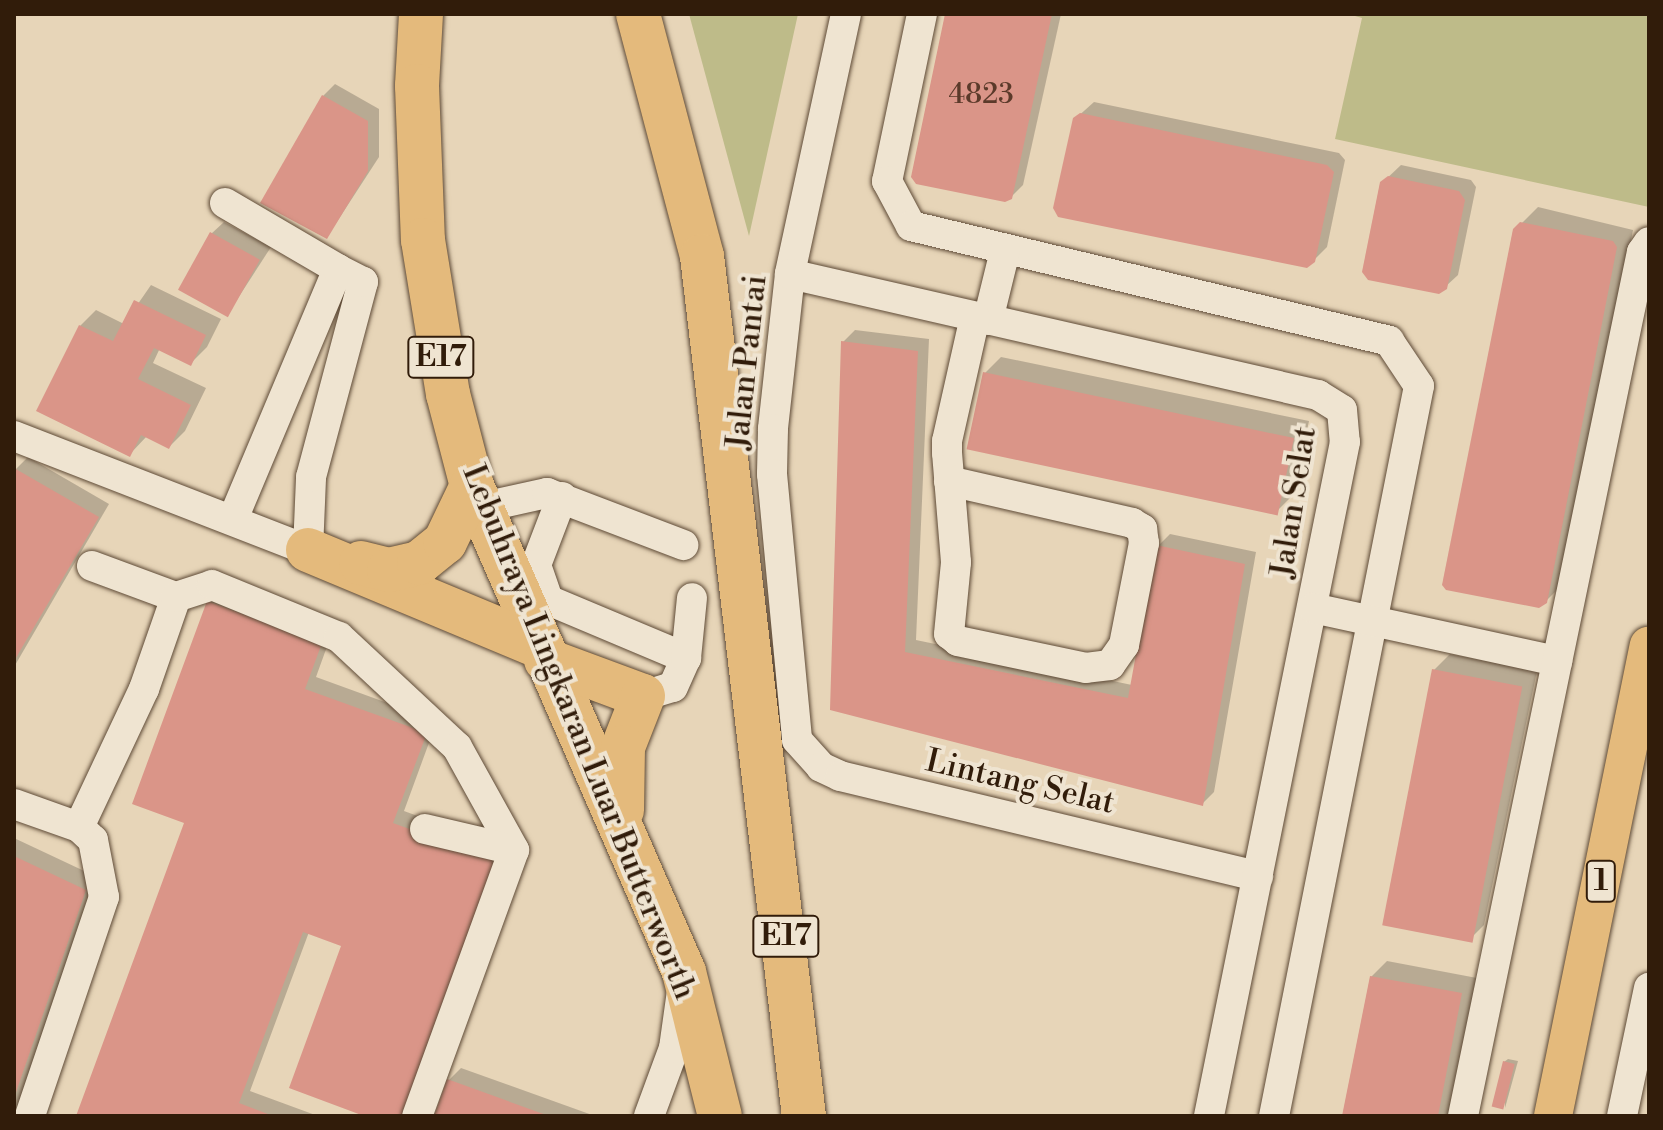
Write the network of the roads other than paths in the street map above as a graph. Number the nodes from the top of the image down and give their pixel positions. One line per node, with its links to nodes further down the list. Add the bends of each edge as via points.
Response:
1 (421, 14): 13 (highway, Lebuhraya Lingkaran Luar Butterworth / E17, via 417,86 423,240 448,394)
2 (638, 14): 37 (highway, E17, via 702,256 753,709)
3 (846, 14): 9 (street, Jalan Pantai)
4 (922, 14): 7 (street, via 889,191 919,231)
5 (225, 203): 8 (street)
6 (1649, 242): 26 (street, via 1642,252)
7 (1005, 251): 10 (street); 22 (street, via 1397,346 1419,386 1420,399)
8 (338, 269): 15 (street); 17 (street, via 363,282 311,477)
9 (790, 274): 10 (street, Jalan Selat); 28 (street, Jalan Pantai, via 772,474)
10 (982, 319): 12 (street, via 947,441); 21 (street, Jalan Selat, via 1318,395 1342,410 1345,442)
11 (14, 436): 15 (street)
12 (949, 481): 12 (street, via 1142,529 1144,543 1124,645 1110,665 1086,668 953,638 948,623 956,562)
13 (475, 497): 14 (street); 17 (highway, via 445,542 419,563 389,570); 24 (highway, Lebuhraya Lingkaran Luar Butterworth / E17)
14 (562, 497): 16 (street); 25 (street, via 536,565 548,600)
15 (233, 519): 17 (street)
16 (683, 545)
17 (308, 550): 24 (highway)
18 (92, 566): 19 (street)
19 (176, 597): 30 (street, via 144,689); 33 (street, via 212,585 339,637 457,747)
20 (692, 598): 25 (street)
21 (1313, 608): 22 (street); 34 (street, Jalan Selat)
22 (1375, 621): 26 (street); 43 (street)
23 (1649, 646): 45 (main road, 1)
24 (543, 654): 27 (highway); 31 (highway, Lebuhraya Lingkaran Luar Butterworth / E17)
25 (686, 658): 27 (street, via 673,687)
26 (1557, 661): 44 (street)
27 (643, 696): 31 (highway, via 619,772)
28 (791, 722): 34 (street, Lintang Selat, via 806,754 840,776)
29 (14, 804): 30 (street)
30 (79, 827): 38 (street, via 93,840 104,897)
31 (623, 828): 35 (highway, Lebuhraya Lingkaran Luar Butterworth / E17)
32 (425, 829): 33 (street)
33 (514, 850): 39 (street)
34 (1258, 876): 42 (street, Jalan Selat)
35 (684, 972): 40 (street, via 674,1048); 41 (highway, Lebuhraya Lingkaran Luar Butterworth / E17)
36 (1649, 988): 46 (street)
37 (807, 1107)
38 (30, 1116)
39 (417, 1116)
40 (649, 1116)
41 (720, 1116)
42 (1209, 1116)
43 (1274, 1116)
44 (1463, 1116)
45 (1553, 1116)
46 (1622, 1116)

